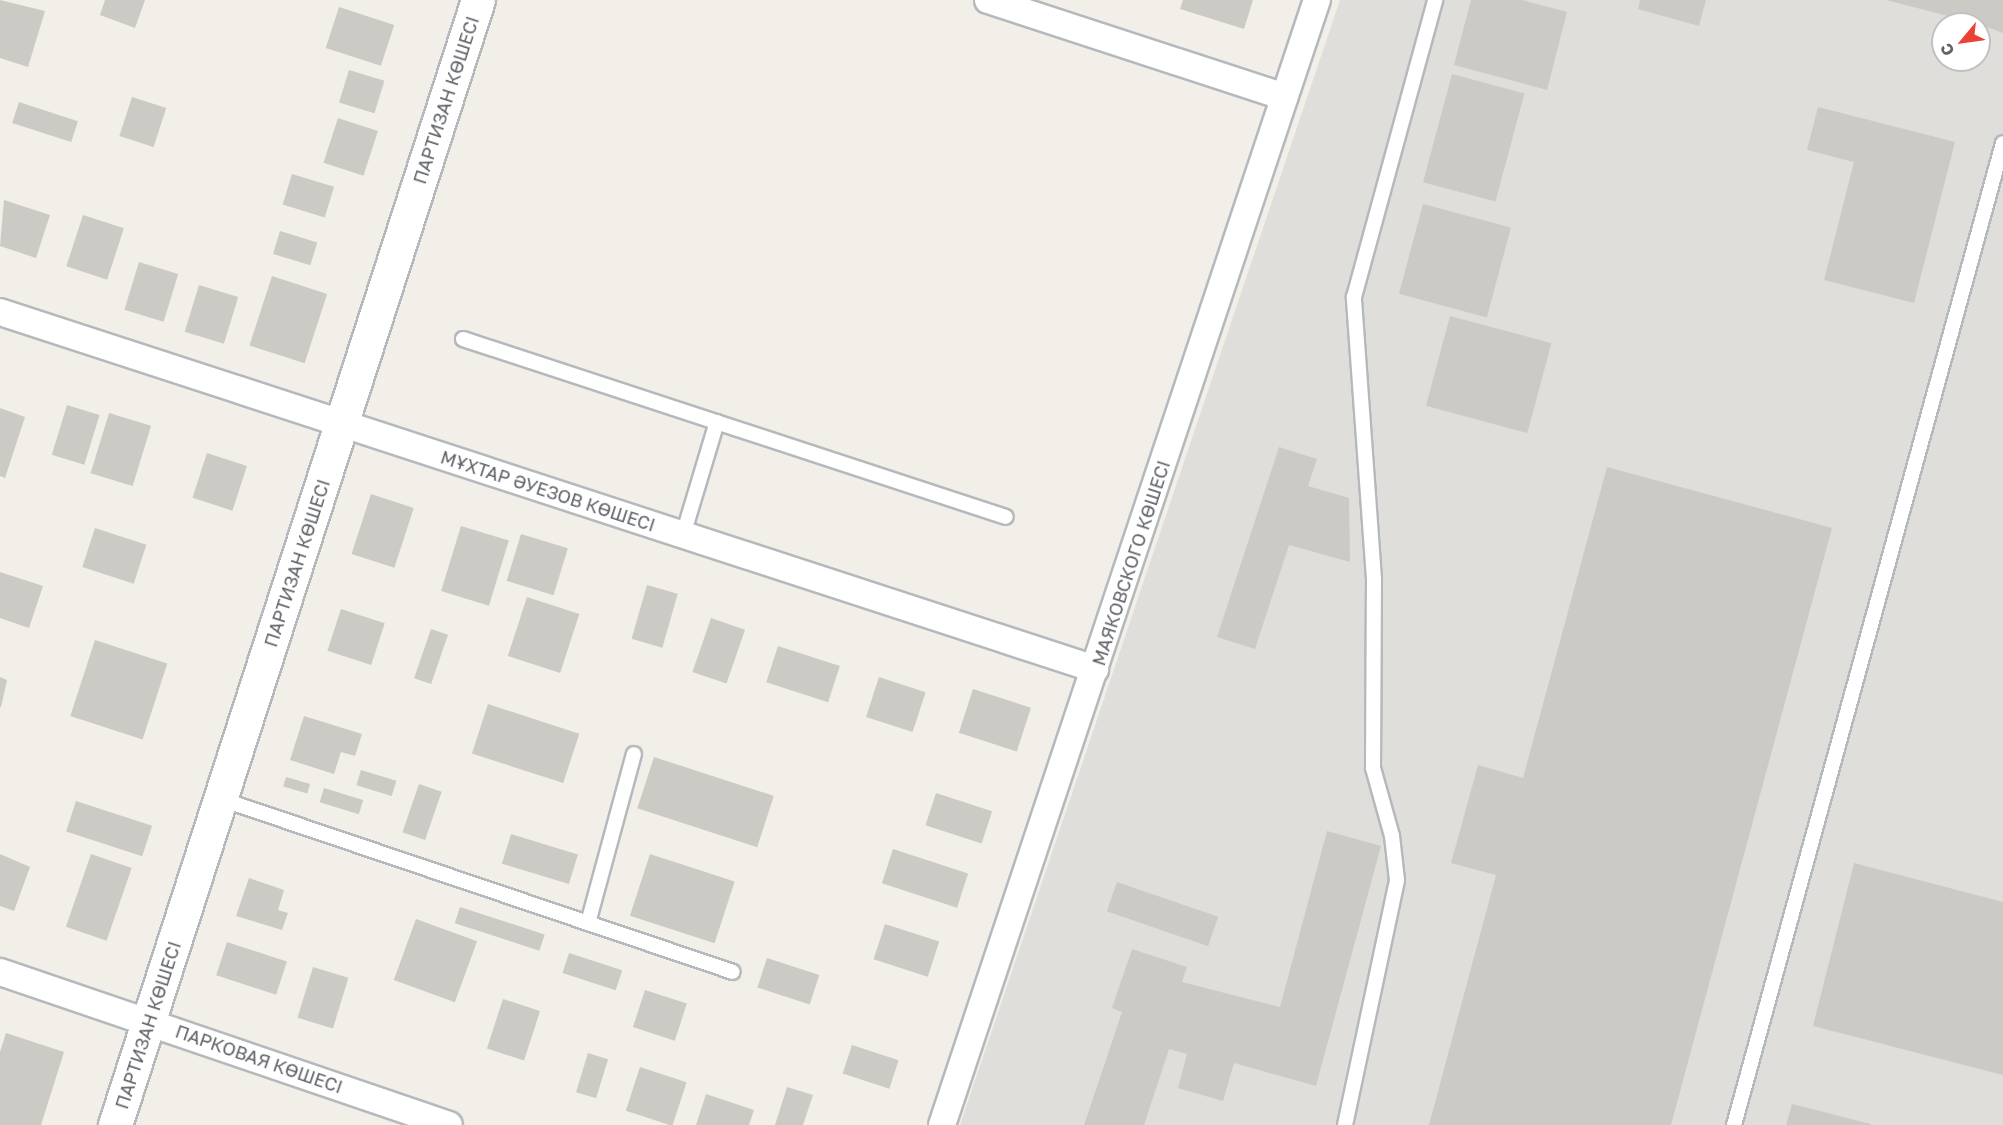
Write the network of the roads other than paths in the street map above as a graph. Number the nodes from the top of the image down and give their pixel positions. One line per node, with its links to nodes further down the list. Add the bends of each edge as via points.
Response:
1 (478, 0): 10 (main road, ПАРТИЗАН КӨШЕСІ)
2 (988, 0): 5 (street)
3 (1317, 0): 5 (street, МАЯКОВСКОГО КӨШЕСІ)
4 (1435, 0): 23 (lane, via 1354,297 1374,579 1373,768 1392,836 1397,880)
5 (1285, 97): 13 (street, МАЯКОВСКОГО КӨШЕСІ)
6 (2003, 143): 24 (lane)
7 (0, 312): 10 (street, МҰХТАР ӘУЕЗОВ КӨШЕСІ)
8 (463, 339): 9 (lane)
9 (717, 422): 11 (lane); 12 (lane)
10 (342, 423): 12 (street, МҰХТАР ӘУЕЗОВ КӨШЕСІ); 15 (main road, ПАРТИЗАН КӨШЕСІ)
11 (1006, 517)
12 (683, 535): 13 (street, МҰХТАР ӘУЕЗОВ КӨШЕСІ)
13 (1095, 669): 22 (street, МАЯКОВСКОГО КӨШЕСІ)
14 (634, 754): 16 (lane)
15 (220, 799): 16 (lane); 19 (main road, ПАРТИЗАН КӨШЕСІ)
16 (588, 923): 18 (lane)
17 (0, 972): 19 (street, ПАРКОВАЯ КӨШЕСІ)
18 (733, 972)
19 (149, 1020): 20 (main road, ПАРТИЗАН КӨШЕСІ); 21 (street, ПАРКОВАЯ КӨШЕСІ)
20 (116, 1125)
21 (449, 1125)
22 (942, 1125)
23 (1345, 1125)
24 (1734, 1125)

